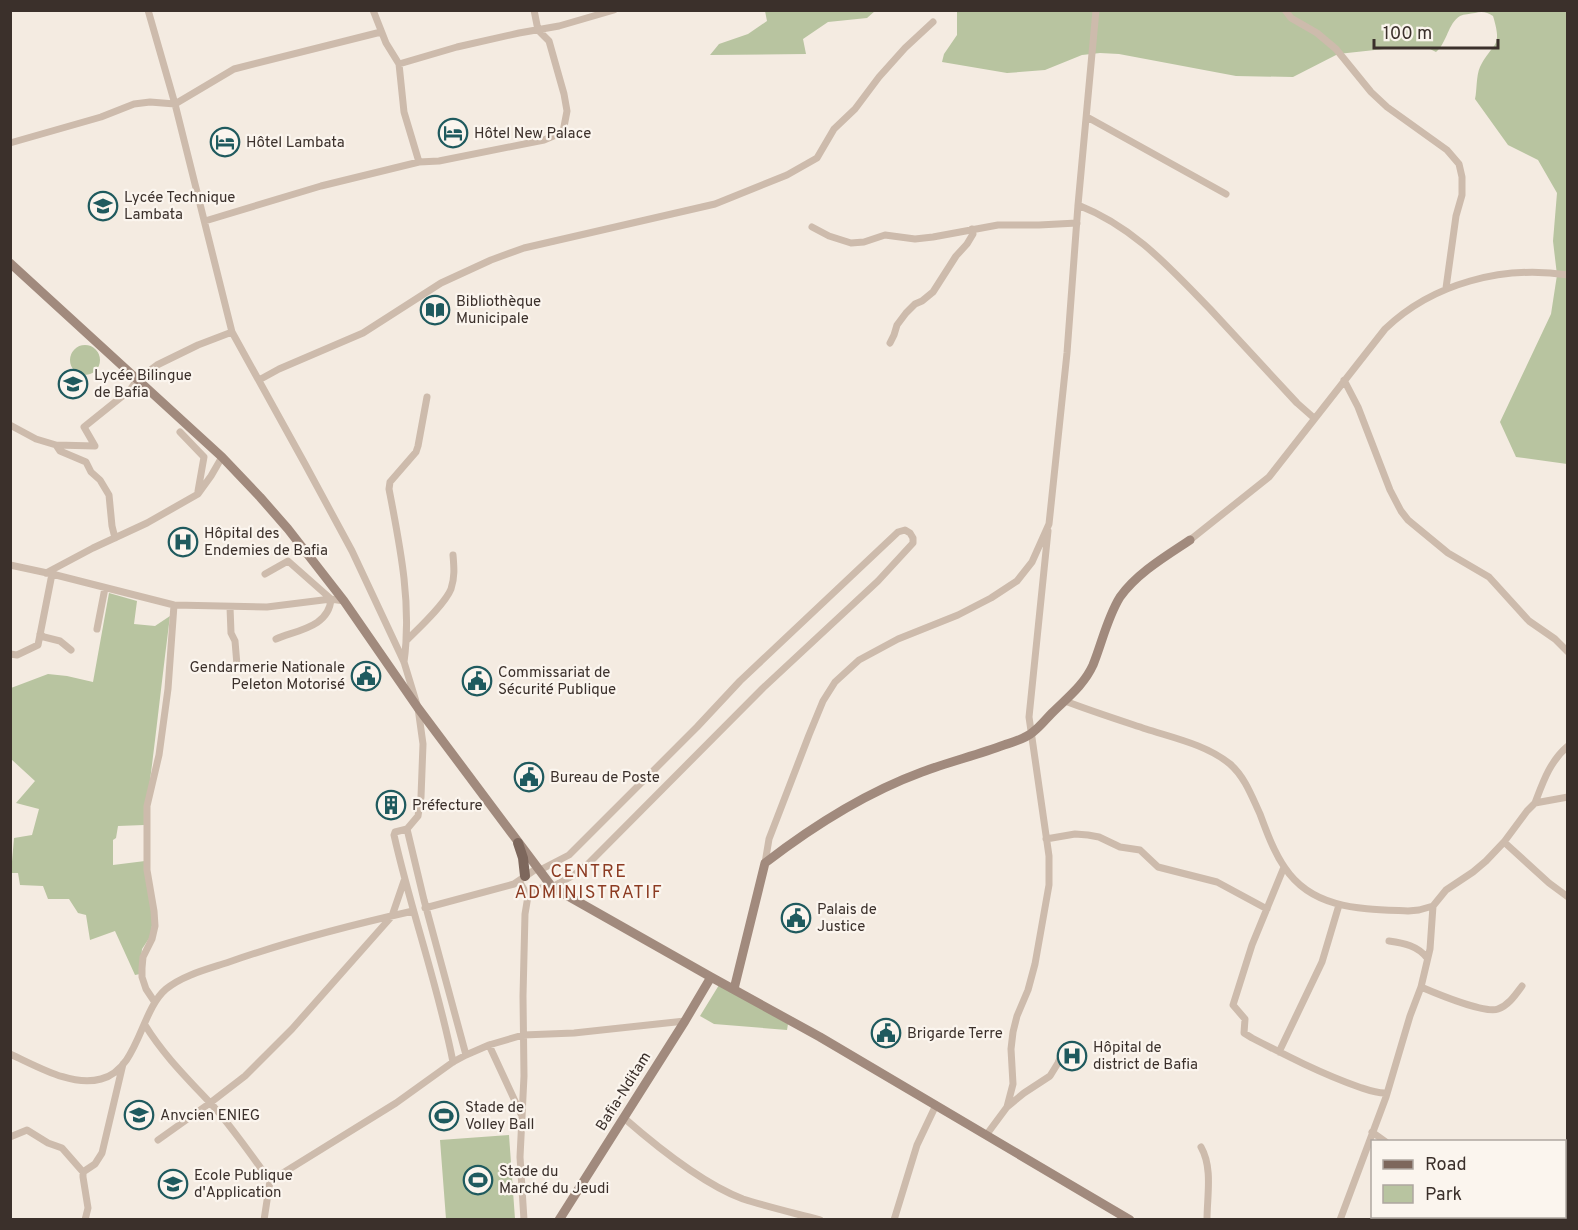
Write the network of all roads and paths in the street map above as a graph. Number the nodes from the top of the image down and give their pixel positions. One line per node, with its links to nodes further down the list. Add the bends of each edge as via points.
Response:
1 (148, 10): 13 (street)
2 (373, 10): 10 (street)
3 (534, 10): 9 (street)
4 (614, 10): 8 (street)
5 (1096, 10): 14 (street)
6 (1285, 10): 25 (street, via 1336,49 1387,107 1447,150 1460,164 1462,195)
7 (933, 22): 29 (street, via 834,129 818,158 787,175 715,204 524,248 491,260 441,283 363,333)
8 (560, 26): 9 (street); 11 (street)
9 (538, 30): 11 (street); 12 (street)
10 (381, 32): 12 (street); 13 (street, via 234,69)
11 (549, 41): 16 (street, via 567,111 563,132 544,140)
12 (399, 64): 16 (street, via 404,112)
13 (175, 104): 15 (street, via 134,104); 19 (street)
14 (1087, 117): 17 (street); 18 (street)
15 (10, 143)
16 (419, 162): 19 (street)
17 (1226, 194)
18 (1078, 205): 20 (street); 32 (street, via 1099,213 1144,243)
19 (205, 221): 26 (street)
20 (1077, 223): 22 (street); 38 (street)
21 (812, 227): 22 (street, via 851,243 885,235 933,237)
22 (972, 229): 27 (street, via 967,244 933,292 906,313)
23 (10, 263): 28 (main road)
24 (1568, 275): 25 (street, via 1496,275)
25 (1446, 288): 30 (street, via 1395,319)
26 (232, 332): 28 (street, via 157,365); 29 (street)
27 (890, 343)
28 (137, 380): 35 (street, via 84,427 95,446); 36 (main road)
29 (259, 380): 57 (street, via 352,551)
30 (1344, 380): 32 (street); 55 (street, via 1390,490 1408,520 1448,553 1489,577 1528,621)
31 (427, 397): 53 (street, via 416,452 390,482 389,489 404,574)
32 (1314, 418): 40 (street, via 1269,477)
33 (10, 425): 35 (street)
34 (180, 432): 37 (street, via 204,457)
35 (56, 445): 39 (street, via 60,451 86,462 100,480 109,495)
36 (222, 457): 37 (street); 47 (main road, via 288,529)
37 (198, 494): 39 (street)
38 (1049, 524): 61 (street, via 1030,704); 69 (street, via 1032,562 1017,580 958,615 859,660 835,682 801,755 769,839)
39 (115, 538): 43 (street)
40 (1190, 540): 59 (main road, via 1147,570 1120,597 1092,666)
41 (453, 555): 53 (street, via 450,590)
42 (10, 565): 43 (street)
43 (49, 574): 45 (street); 51 (street)
44 (265, 574): 46 (street, via 288,561)
45 (105, 588): 48 (street); 50 (street)
46 (331, 599): 47 (street); 49 (street); 52 (street, via 321,621)
47 (344, 601): 60 (main road)
48 (174, 605): 49 (street); 89 (street, via 168,689 147,806 147,870 155,926 143,957 142,977)
49 (230, 607): 58 (street)
50 (97, 629)
51 (40, 634): 54 (street); 56 (street, via 38,645 17,655)
52 (276, 639)
53 (407, 640): 57 (street)
54 (71, 650)
55 (1568, 652)
56 (10, 654)
57 (404, 662): 60 (street)
58 (237, 665)
59 (1065, 701): 61 (main road); 70 (street, via 1185,741 1231,765 1249,788)
60 (418, 708): 65 (street, via 423,744 421,797 418,816); 68 (main road)
61 (1032, 733): 66 (street); 69 (main road, via 889,785 815,826)
62 (1568, 746): 64 (street, via 1553,761)
63 (1568, 797): 64 (street)
64 (1535, 804): 67 (street)
65 (407, 829): 73 (street, via 394,835); 77 (street)
66 (1046, 839): 81 (street, via 1088,835 1140,850 1158,867 1217,882); 103 (street, via 1049,885 1035,964 1013,1032 1013,1083)
67 (1504, 842): 76 (street); 79 (street, via 1473,872 1446,890)
68 (518, 843): 71 (main road); 72 (main road, via 523,858)
69 (765, 863): 88 (main road)
70 (1284, 867): 78 (street, via 1313,894); 81 (street)
71 (540, 870): 72 (street); 74 (main road); 74 (street, via 569,855 740,681 898,532 910,532 913,543 878,581 763,688 588,864)
72 (522, 878): 75 (street); 77 (street, via 514,884)
73 (404, 881): 80 (street); 82 (street)
74 (552, 887): 75 (street, via 548,885); 85 (main road)
75 (528, 896): 92 (street)
76 (1568, 897)
77 (425, 904): 80 (street); 97 (street)
78 (1339, 905): 79 (street, via 1408,911); 95 (street, via 1322,962)
79 (1434, 906): 84 (street)
80 (412, 907): 82 (street); 98 (street)
81 (1268, 909): 95 (street, via 1233,1005 1245,1020 1244,1033)
82 (392, 916): 89 (street, via 297,940 187,977); 101 (street, via 273,1050)
83 (1389, 941): 84 (street, via 1415,948)
84 (1427, 958): 87 (street)
85 (711, 977): 88 (main road); 90 (main road, Bafia-Nditam)
86 (1522, 986): 87 (street, via 1506,1005 1496,1010)
87 (1420, 987): 100 (street)
88 (734, 989): 102 (main road)
89 (154, 1001): 91 (street)
90 (685, 1021): 92 (street); 105 (main road, Bafia-Nditam)
91 (145, 1025): 99 (street); 101 (street)
92 (523, 1035): 93 (street); 104 (street)
93 (489, 1045): 97 (street); 104 (street)
94 (1065, 1047): 103 (street, via 1050,1076)
95 (1279, 1052): 100 (street, via 1347,1082)
96 (10, 1054): 99 (street, via 64,1077 81,1080 99,1080)
97 (466, 1055): 98 (street)
98 (453, 1062): 113 (street, via 396,1103)
99 (123, 1064): 112 (street, via 102,1153)
100 (1387, 1093): 106 (street)
101 (210, 1103): 109 (street); 113 (street)
102 (936, 1105): 107 (main road); 119 (street, via 917,1145)
103 (1007, 1107): 107 (street)
104 (522, 1116): 116 (street)
105 (624, 1118): 117 (main road, Bafia-Nditam); 118 (street, via 711,1183 742,1198)
106 (1372, 1132): 110 (street); 122 (street)
107 (987, 1134): 120 (main road)
108 (10, 1137): 112 (street, via 29,1130 62,1148)
109 (158, 1140)
110 (1383, 1140)
111 (1201, 1147): 121 (street, via 1208,1170)
112 (83, 1172): 114 (street, via 88,1208)
113 (270, 1181): 115 (street)
114 (85, 1220)
115 (264, 1220)
116 (524, 1220)
117 (558, 1220)
118 (819, 1220)
119 (894, 1220)
120 (1130, 1220)
121 (1208, 1220)
122 (1340, 1220)

